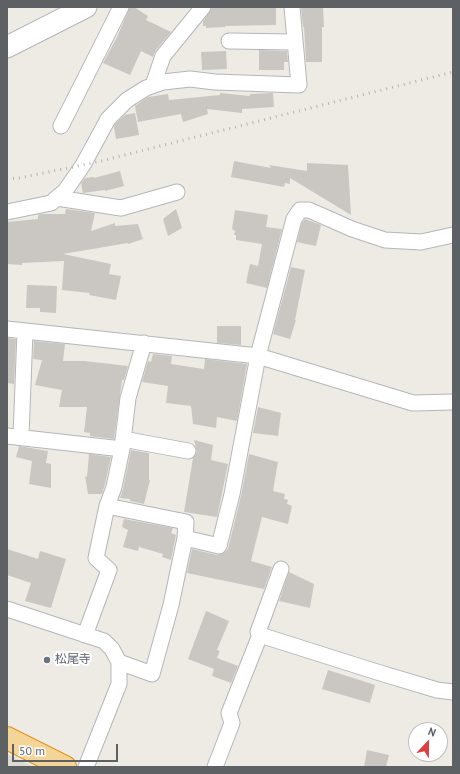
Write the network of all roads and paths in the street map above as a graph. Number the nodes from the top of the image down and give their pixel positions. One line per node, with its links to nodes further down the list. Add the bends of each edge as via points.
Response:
1 (86, 7): 7 (main road)
2 (121, 7): 9 (street)
3 (203, 7): 8 (street, via 162,56)
4 (292, 7): 6 (street)
5 (229, 41): 6 (street)
6 (295, 42): 8 (street, via 299,85 190,79)
7 (7, 47)
8 (153, 85): 11 (street, via 126,100 108,119 83,165)
9 (61, 126)
10 (177, 192): 11 (street, via 121,208)
11 (57, 198): 12 (street, via 52,203)
12 (7, 212)
13 (453, 235): 17 (street, via 421,242 385,240 309,210 300,210 294,219)
14 (7, 329): 15 (street)
15 (25, 331): 16 (street); 19 (street)
16 (144, 343): 17 (street); 20 (street, via 128,398)
17 (258, 356): 18 (street, via 414,403); 23 (street, via 232,494 219,546)
18 (453, 402)
19 (14, 437): 20 (street)
20 (122, 444): 21 (street); 22 (street, via 114,487)
21 (188, 451)
22 (107, 506): 23 (street, via 186,522); 26 (street, via 96,558 109,570)
23 (185, 538): 28 (street, via 171,605 152,674)
24 (281, 569): 27 (street, via 258,632)
25 (7, 609): 26 (street)
26 (85, 634): 28 (street, via 104,641)
27 (260, 636): 29 (street, via 437,690); 33 (street, via 229,713 232,723)
28 (119, 662): 32 (street, via 119,684)
29 (453, 692)
30 (7, 738): 31 (highway)
31 (65, 767)
32 (86, 767)
33 (215, 767)

